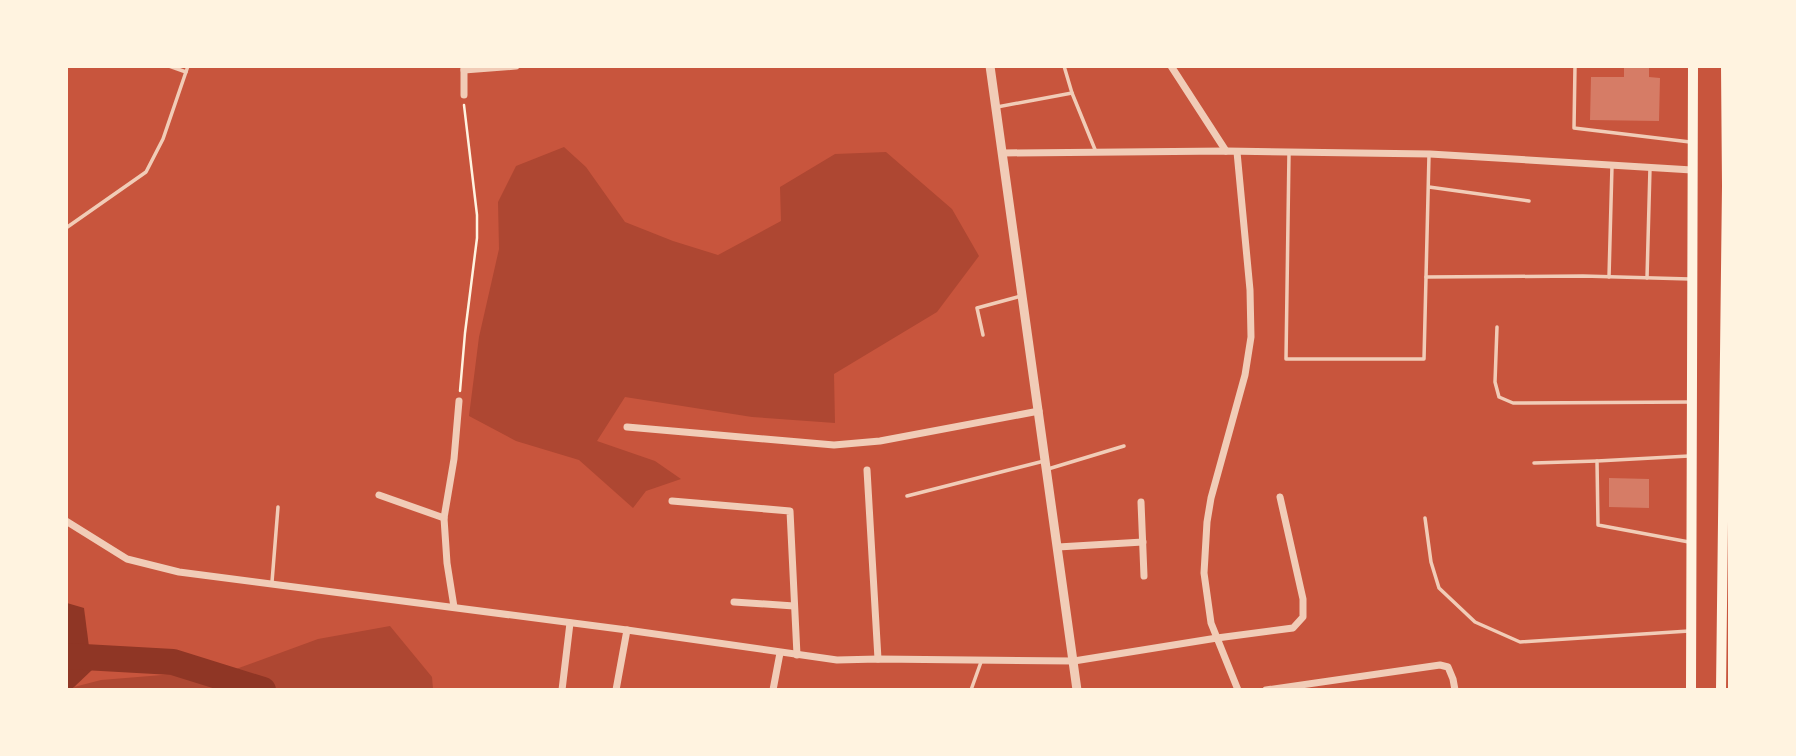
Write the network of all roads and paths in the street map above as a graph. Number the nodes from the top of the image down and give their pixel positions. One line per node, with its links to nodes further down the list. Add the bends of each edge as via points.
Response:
1 (169, 66): 10 (lane)
2 (516, 66): 9 (street)
3 (990, 66): 14 (street)
4 (1064, 66): 12 (lane)
5 (1171, 66): 16 (street)
6 (1575, 66): 15 (lane, via 1574,128)
7 (1693, 66): 15 (main road)
8 (1726, 66): 11 (main road)
9 (464, 68): 13 (street)
10 (187, 69): 28 (lane, via 163,139 146,172)
11 (1728, 84): 25 (main road)
12 (1072, 93): 14 (lane); 17 (lane)
13 (464, 95): 37 (path, via 477,237)
14 (997, 107): 19 (street)
15 (1692, 142): 24 (main road)
16 (1226, 151): 17 (street); 18 (street)
17 (1096, 152): 19 (street)
18 (1237, 152): 20 (street); 68 (street, via 1251,337 1207,522 1205,586)
19 (1003, 153): 33 (street)
20 (1289, 153): 21 (street); 29 (lane, via 1286,359 1424,359)
21 (1430, 154): 22 (street); 26 (lane)
22 (1612, 166): 23 (street); 30 (lane)
23 (1650, 168): 24 (street); 31 (lane)
24 (1692, 170): 32 (main road)
25 (1728, 186): 36 (main road)
26 (1429, 187): 27 (lane); 29 (lane)
27 (1529, 201)
28 (66, 228)
29 (1426, 277): 30 (lane)
30 (1609, 277): 31 (lane)
31 (1647, 278): 32 (lane)
32 (1692, 279): 38 (main road)
33 (1023, 296): 35 (lane, via 977,308); 39 (street)
34 (1497, 327): 38 (lane, via 1495,382 1499,397 1513,403)
35 (983, 335)
36 (1727, 339): 46 (main road)
37 (459, 401): 54 (street)
38 (1692, 402): 42 (main road)
39 (1039, 411): 40 (street, via 880,441 834,445); 45 (street)
40 (627, 427)
41 (1124, 446): 45 (lane)
42 (1692, 456): 43 (lane); 58 (main road)
43 (1597, 461): 44 (lane); 58 (lane, via 1598,525)
44 (1534, 463)
45 (1047, 465): 49 (lane); 59 (street)
46 (1727, 467): 83 (main road)
47 (867, 470): 71 (street)
48 (379, 495): 54 (street)
49 (907, 496)
50 (1280, 497): 68 (street, via 1303,617 1293,628)
51 (672, 501): 63 (street, via 790,511)
52 (1141, 502): 57 (street)
53 (278, 507): 61 (lane)
54 (444, 518): 64 (street)
55 (1425, 518): 67 (lane, via 1439,589 1475,622 1520,642)
56 (66, 521): 61 (street, via 127,559 179,572)
57 (1143, 542): 59 (street); 60 (street)
58 (1691, 543): 67 (main road)
59 (1058, 547): 73 (street)
60 (1144, 576)
61 (272, 584): 64 (street)
62 (734, 602): 63 (street)
63 (794, 606): 70 (street)
64 (454, 607): 65 (street)
65 (570, 623): 66 (street); 74 (street)
66 (627, 630): 69 (street); 75 (street)
67 (1691, 631): 82 (main road)
68 (1217, 638): 73 (street); 79 (street)
69 (780, 653): 70 (street); 76 (street)
70 (796, 655): 71 (street)
71 (878, 659): 72 (street)
72 (982, 660): 73 (street); 77 (lane)
73 (1074, 662): 78 (street)
74 (562, 690)
75 (616, 690)
76 (773, 690)
77 (971, 690)
78 (1077, 690)
79 (1238, 690)
80 (1266, 690): 81 (street, via 1440,665 1448,667)
81 (1455, 690)
82 (1691, 690)
83 (1721, 690)

